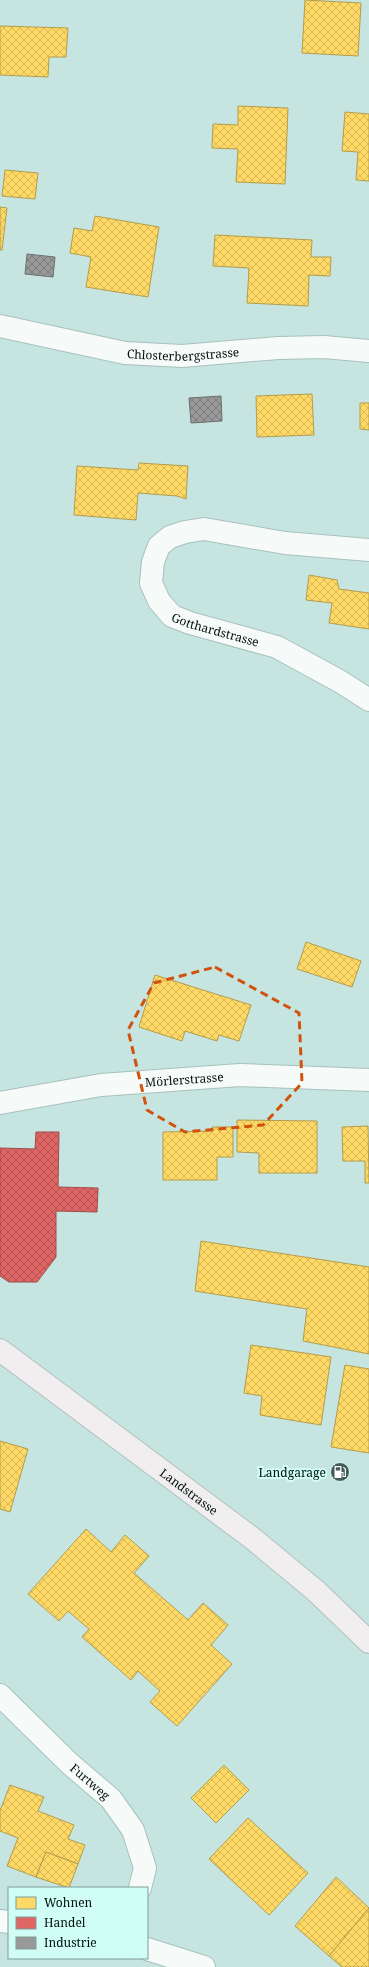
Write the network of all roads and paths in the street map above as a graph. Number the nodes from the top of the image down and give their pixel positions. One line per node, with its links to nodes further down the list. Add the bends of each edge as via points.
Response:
1 (0, 326): 2 (street, Chlosterbergstrasse, via 125,353 182,356 278,348 324,347)
2 (369, 350)
3 (369, 550): 4 (street, Gotthardstrasse, via 285,543 204,529 170,537 159,546 153,562 152,583 159,601 172,616 277,647)
4 (369, 700)
5 (369, 1080): 6 (street, Mörlerstrasse, via 240,1075 101,1085)
6 (0, 1103)
7 (0, 1350): 8 (main road, Landstrasse, via 252,1538 316,1591)
8 (369, 1642)
9 (0, 1695): 10 (street, Furtweg, via 69,1763 111,1799 133,1830 145,1868)
10 (140, 1887)
11 (148, 1949): 12 (street)
12 (204, 1967)

